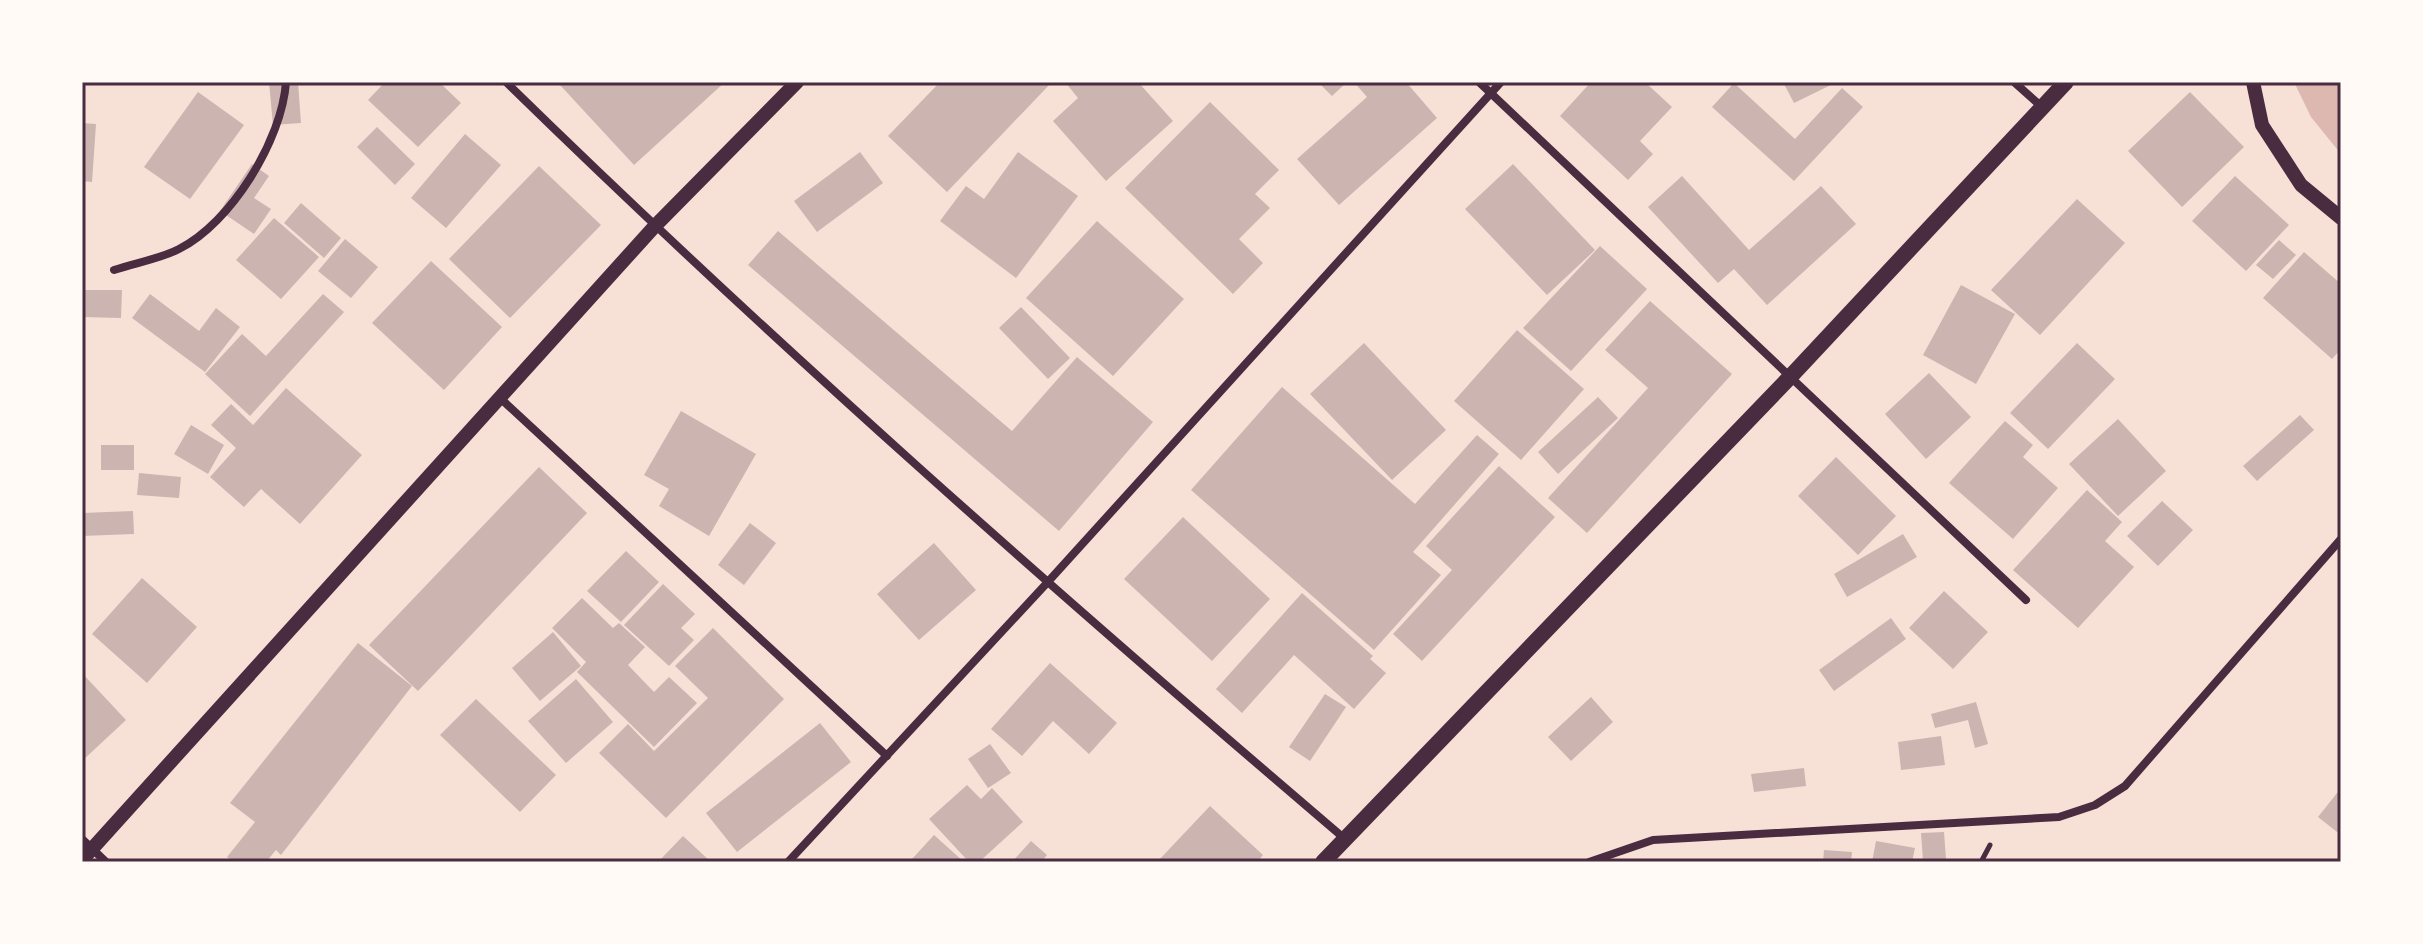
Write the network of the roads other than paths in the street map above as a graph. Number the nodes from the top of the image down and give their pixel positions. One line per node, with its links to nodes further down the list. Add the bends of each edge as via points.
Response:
1 (286, 82): 13 (street, via 285,100 258,165 223,215 179,249)
2 (506, 82): 12 (street)
3 (797, 82): 12 (street)
4 (1479, 82): 9 (street)
5 (1501, 82): 9 (street)
6 (2014, 82): 10 (street)
7 (2066, 82): 10 (main road)
8 (2253, 82): 11 (street, via 2262,125 2301,185)
9 (1490, 93): 14 (street); 17 (street)
10 (2042, 107): 14 (main road)
11 (2341, 218)
12 (654, 227): 15 (street); 17 (street)
13 (114, 270)
14 (1791, 376): 18 (street); 20 (main road)
15 (499, 397): 19 (street); 21 (street)
16 (2341, 539): 25 (street, via 2125,786 2095,805 2059,817 1653,840)
17 (1046, 584): 19 (street); 20 (street)
18 (2026, 600)
19 (887, 756): 23 (street)
20 (1345, 839): 24 (main road)
21 (85, 849): 22 (street)
22 (106, 862)
23 (788, 862)
24 (1323, 862)
25 (1589, 862)

